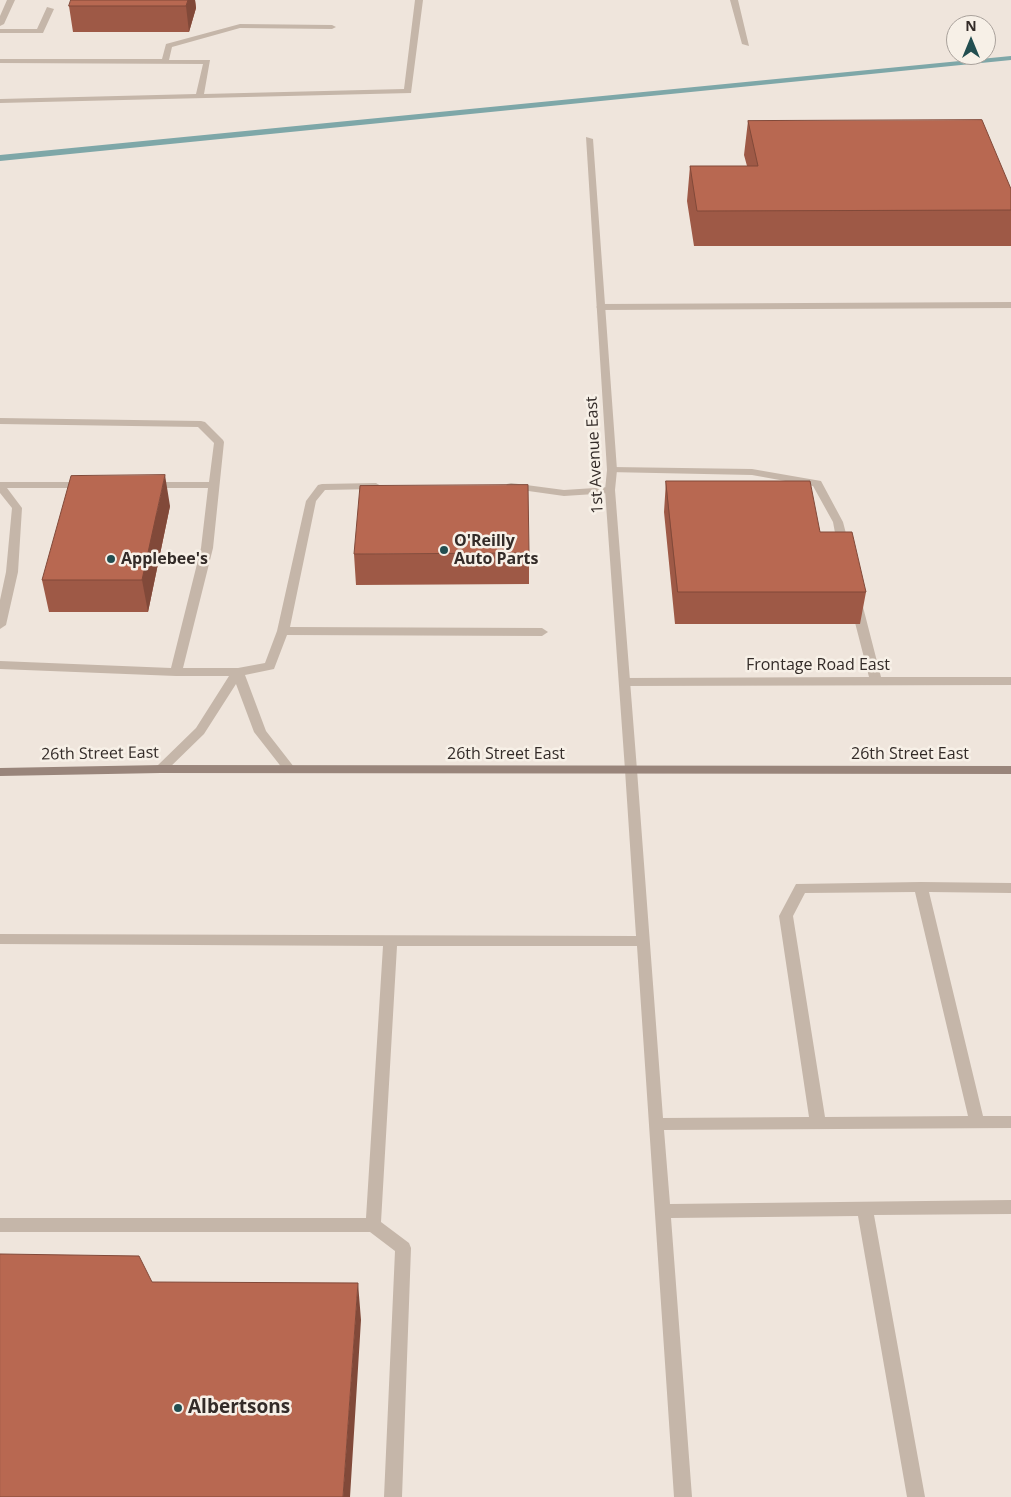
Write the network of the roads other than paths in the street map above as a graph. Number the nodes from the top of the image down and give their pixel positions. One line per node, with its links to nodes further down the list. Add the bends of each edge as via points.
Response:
1 (11, 0): 5 (street)
2 (419, 0): 11 (street, via 408,90)
3 (734, 0): 8 (street)
4 (50, 8): 7 (street, via 40,31)
5 (0, 24)
6 (332, 27): 10 (street, via 240,26 169,46)
7 (0, 31)
8 (746, 44)
9 (0, 61): 10 (street)
10 (165, 61): 11 (street, via 208,62)
11 (199, 97): 12 (street)
12 (0, 101)
13 (589, 139): 15 (street, 1st Avenue East)
14 (1011, 305): 15 (street)
15 (601, 307): 17 (street, 1st Avenue East)
16 (0, 421): 20 (street, via 201,424 220,442)
17 (612, 470): 24 (street, 1st Avenue East); 25 (street, via 752,472 817,483 838,522)
18 (97, 485): 22 (street)
19 (136, 485): 20 (street)
20 (214, 485): 31 (street, via 207,548)
21 (499, 485): 24 (street, via 564,493)
22 (0, 486): 27 (street, via 17,508 12,572)
23 (390, 486): 28 (street, via 322,487 311,500)
24 (610, 490): 35 (street, 1st Avenue East)
25 (847, 563)
26 (855, 598): 33 (street)
27 (0, 625)
28 (283, 631): 29 (street); 32 (street, via 270,666)
29 (542, 632)
30 (0, 665): 31 (street)
31 (176, 672): 32 (street)
32 (238, 672): 36 (street, via 200,731); 37 (street, via 260,732)
33 (876, 680): 34 (street, Frontage Road East); 35 (street, Frontage Road East)
34 (1011, 681)
35 (626, 682): 38 (street, 1st Avenue East)
36 (161, 769): 37 (main road, 26th Street East); 40 (main road, 26th Street East)
37 (290, 770): 38 (main road, 26th Street East)
38 (631, 770): 39 (main road, 26th Street East); 45 (street, 1st Avenue East)
39 (1011, 770)
40 (0, 772)
41 (921, 887): 42 (street); 46 (street); 48 (street, via 801,888 786,916)
42 (1011, 888)
43 (0, 939): 44 (street)
44 (390, 940): 45 (street); 54 (street)
45 (643, 941): 49 (street, 1st Avenue East)
46 (977, 1122): 47 (street); 48 (street)
47 (1011, 1122)
48 (818, 1123): 49 (street)
49 (657, 1124): 52 (street, 1st Avenue East)
50 (1011, 1207): 51 (street)
51 (865, 1209): 52 (street); 57 (street)
52 (663, 1210): 56 (street, 1st Avenue East)
53 (0, 1225): 54 (street)
54 (373, 1225): 55 (street, via 404,1248)
55 (393, 1497)
56 (683, 1497)
57 (916, 1497)

